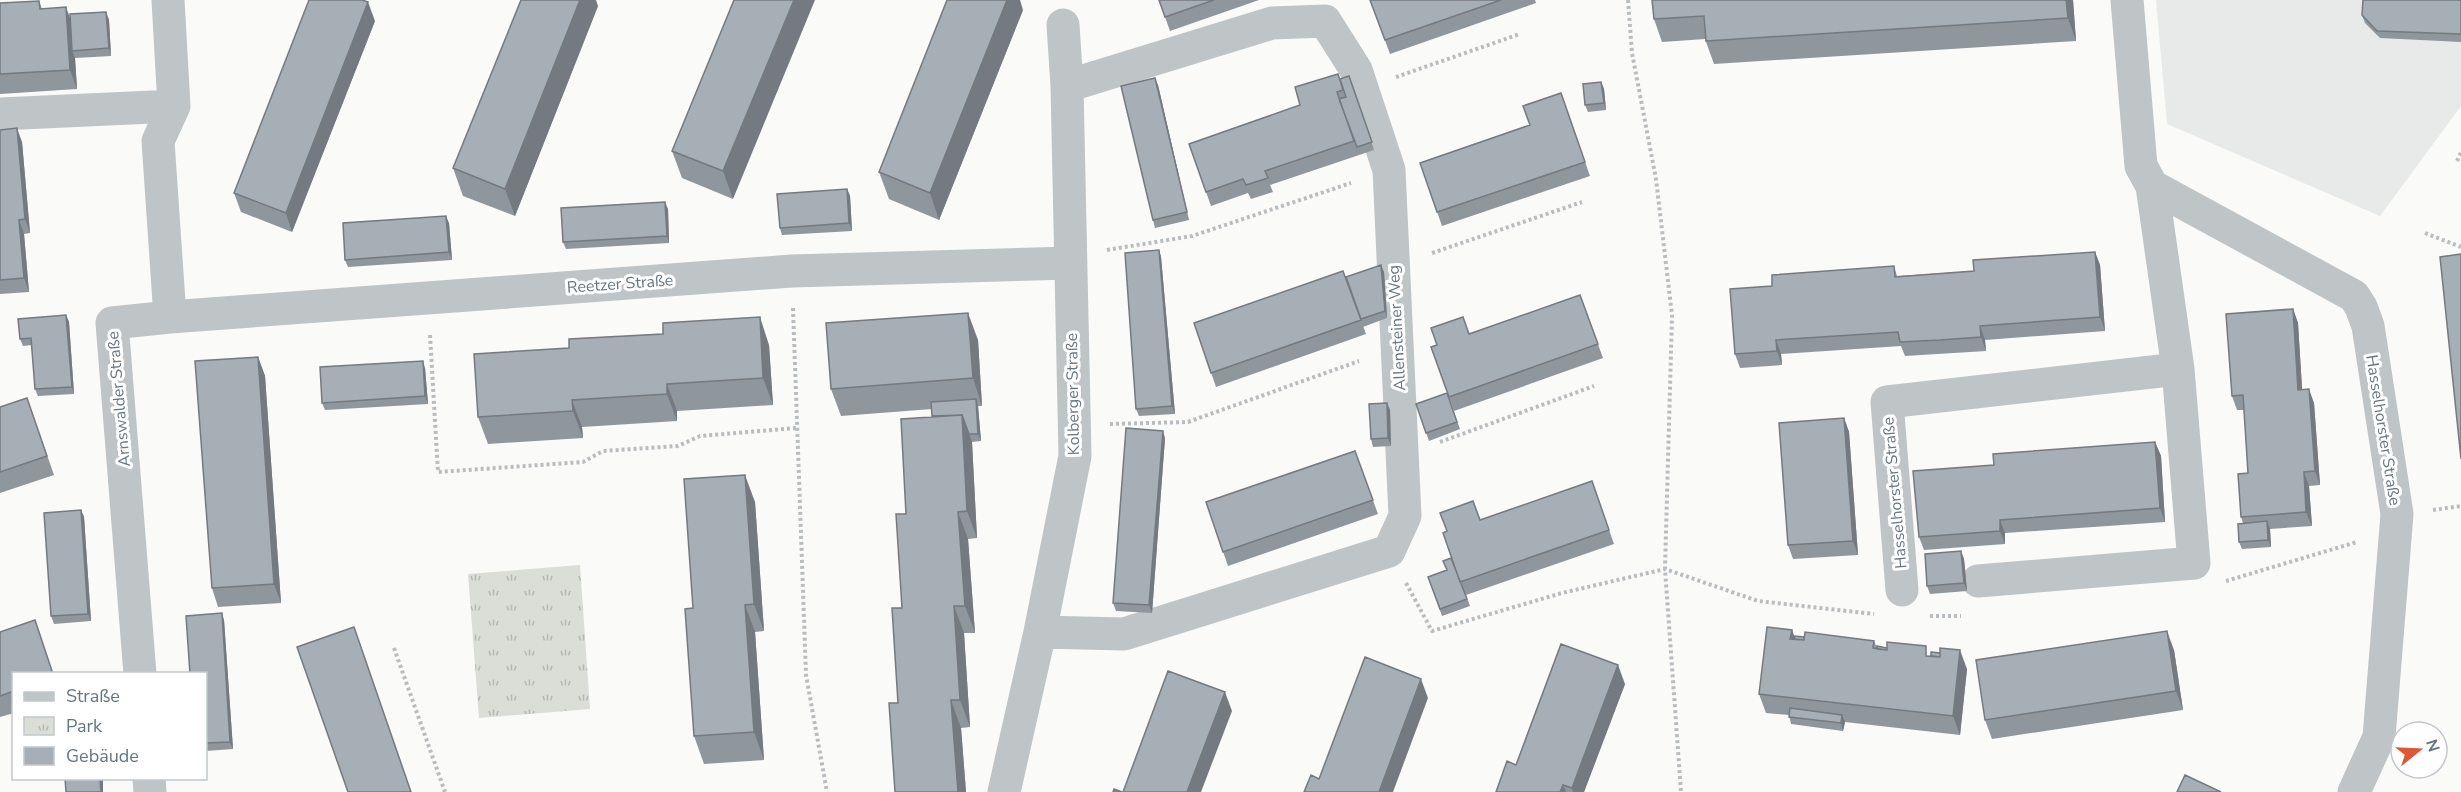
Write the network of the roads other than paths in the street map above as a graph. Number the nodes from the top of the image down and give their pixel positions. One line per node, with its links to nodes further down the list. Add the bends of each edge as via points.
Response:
1 (168, 0): 5 (street)
2 (2127, 0): 7 (street, via 2140,166)
3 (1063, 25): 4 (street, Kolberger Straße)
4 (1067, 86): 8 (street, Kolberger Straße); 13 (street, Allensteiner Weg, via 1272,23 1325,21 1356,70 1389,170 1405,516 1389,551 1124,634)
5 (174, 106): 6 (street); 9 (street, via 159,141)
6 (0, 114)
7 (2152, 186): 10 (street); 16 (street, Hasselhorster Straße, via 2354,296 2368,326 2397,514 2379,737)
8 (1070, 260): 9 (street, Reetzer Straße, via 792,271); 13 (street, Kolberger Straße, via 1075,456)
9 (170, 317): 14 (street, Arnswalder Straße, via 112,323)
10 (2178, 369): 11 (street, via 2194,562); 12 (street, Hasselhorster Straße, via 1887,402)
11 (1978, 581)
12 (1902, 590)
13 (1040, 632): 15 (street, Kolberger Straße)
14 (140, 672)
15 (1004, 792)
16 (2354, 792)

